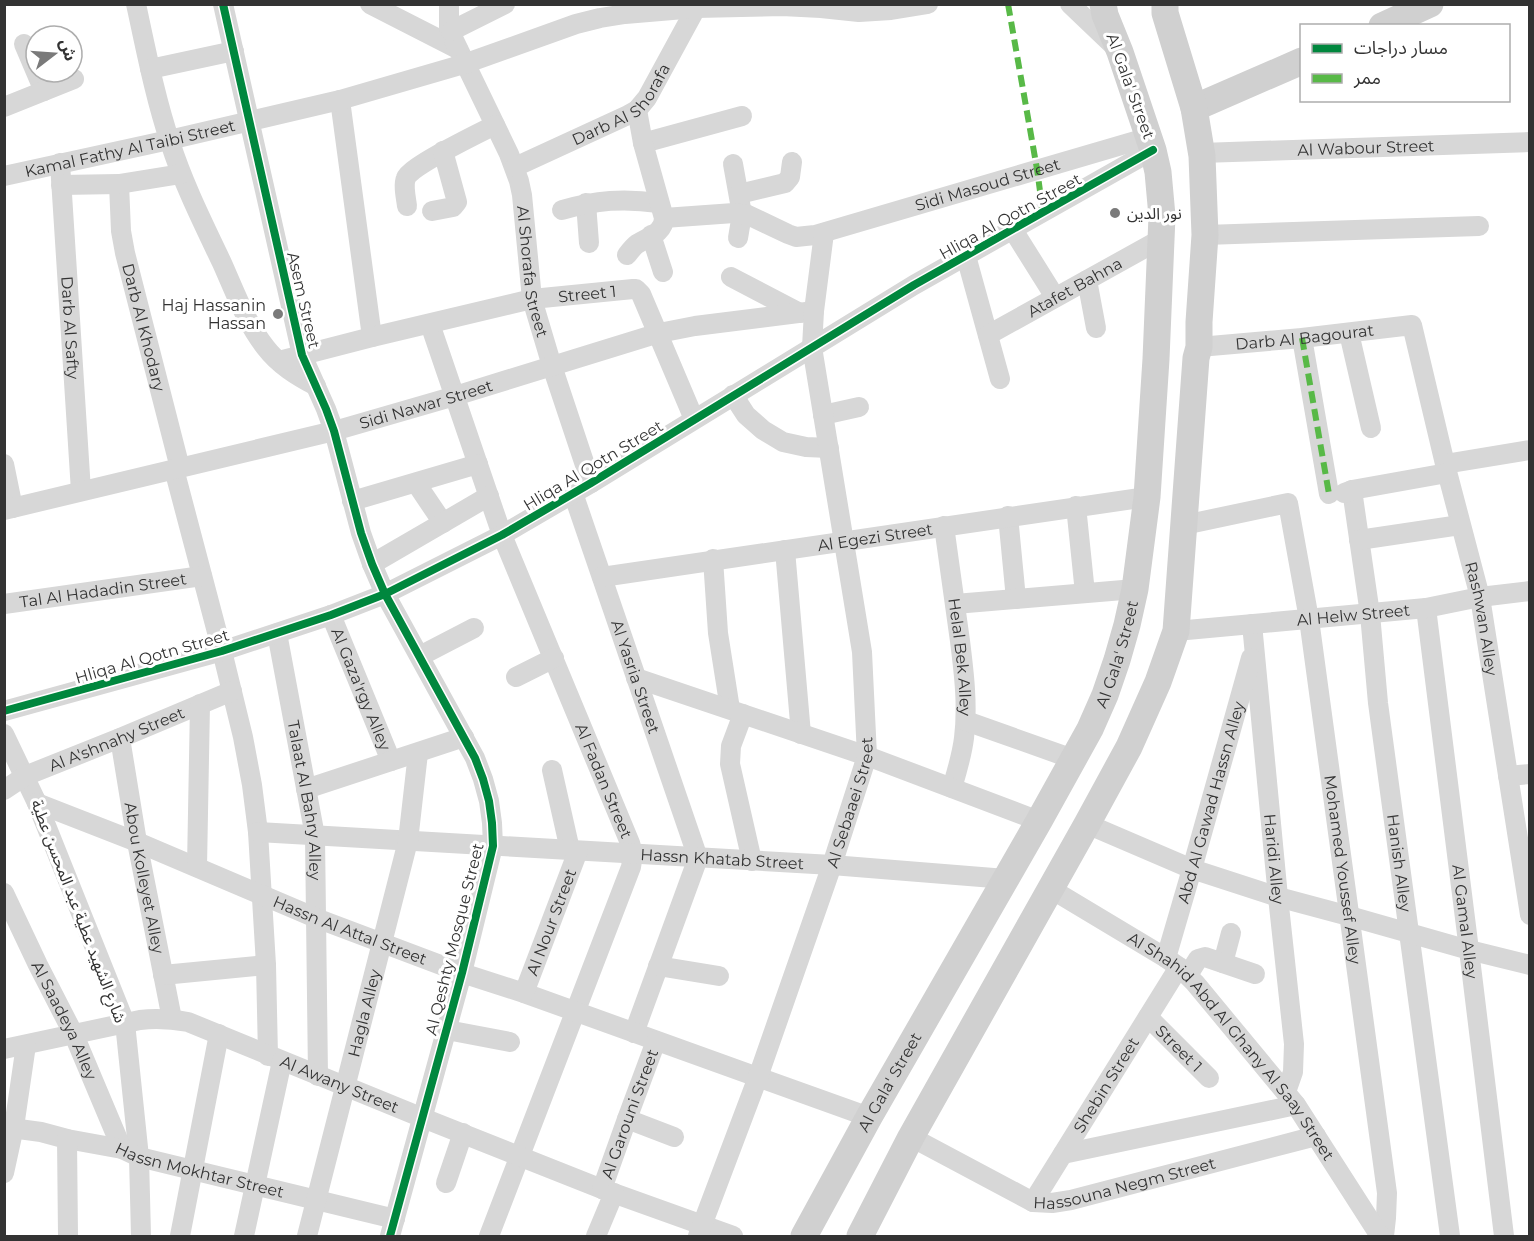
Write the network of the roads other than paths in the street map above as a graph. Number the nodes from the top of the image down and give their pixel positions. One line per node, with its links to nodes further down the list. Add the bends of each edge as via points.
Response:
1 (136, 4): 16 (street)
2 (223, 4): 13 (street, Asem Street)
3 (370, 4): 12 (street)
4 (449, 4): 12 (street)
5 (505, 4): 12 (street)
6 (928, 4): 10 (street, via 860,12)
7 (1070, 4): 14 (street)
8 (1103, 4): 14 (main road, Al Gala' Street)
9 (1166, 4): 22 (main road, via 1165,13)
10 (729, 6): 11 (street)
11 (696, 9): 12 (street, via 600,18); 23 (street, Darb Al Shorafa, via 648,98)
12 (458, 48): 20 (street, Kamal Fathy Al Taibi Street); 26 (street, Al Shorafa Street)
13 (234, 51): 16 (street); 25 (street, Asem Street)
14 (1120, 52): 30 (main road, Al Gala' Street)
15 (1300, 62): 22 (main road)
16 (150, 69): 27 (street)
17 (41, 84): 19 (street)
18 (62, 84): 19 (street)
19 (44, 91): 21 (street)
20 (340, 100): 25 (street, Kamal Fathy Al Taibi Street); 71 (street)
21 (4, 107)
22 (1194, 108): 32 (main road)
23 (637, 110): 29 (street); 36 (street, Darb Al Shorafa)
24 (742, 116): 29 (street, via 675,142)
25 (250, 122): 27 (street, Kamal Fathy Al Taibi Street); 75 (street, Asem Street)
26 (495, 125): 31 (street); 36 (street, Al Shorafa Street)
27 (169, 140): 34 (street, Kamal Fathy Al Taibi Street); 37 (street)
28 (1530, 142): 32 (street, Al Wabour Street)
29 (643, 143): 46 (street)
30 (1151, 143): 49 (street, Hliqa Al Qotn Street); 50 (street, Sidi Masoud Street); 54 (main road, Al Gala' Street, via 1161,194)
31 (443, 151): 43 (street, via 407,174); 45 (street, via 457,202 453,207)
32 (1201, 153): 52 (main road)
33 (792, 162): 41 (street, via 787,181)
34 (60, 163): 38 (street, Kamal Fathy Al Taibi Street); 40 (street, Darb Al Safty)
35 (733, 164): 41 (street)
36 (515, 167): 62 (street, Al Shorafa Street, via 522,195)
37 (181, 174): 39 (street); 77 (street, via 246,316 265,348)
38 (4, 176)
39 (119, 184): 40 (street); 93 (street, Darb Al Khodary, via 125,253)
40 (61, 185): 96 (street, Darb Al Safty)
41 (739, 194): 47 (street)
42 (586, 203): 44 (street); 46 (street, via 641,200); 55 (street)
43 (407, 206)
44 (562, 210)
45 (432, 211)
46 (662, 211): 47 (street); 51 (street, via 663,226)
47 (742, 214): 50 (street, Sidi Masoud Street, via 796,237); 53 (street)
48 (1479, 226): 52 (street)
49 (1013, 230): 57 (street, Hliqa Al Qotn Street); 61 (street)
50 (824, 233): 63 (street, Al Sebaaei Street)
51 (651, 236): 56 (street); 58 (street)
52 (1204, 236): 73 (main road)
53 (738, 238)
54 (1161, 239): 60 (street, Atafet Bahna); 64 (main road, Al Gala' Street)
55 (589, 243)
56 (627, 255)
57 (966, 256): 70 (street); 74 (street, Hliqa Al Qotn Street)
58 (663, 272)
59 (731, 277): 63 (street)
60 (1087, 280): 61 (street, Atafet Bahna); 67 (street)
61 (1055, 297): 70 (street, Atafet Bahna)
62 (532, 299): 65 (street, Street 1); 68 (street, Street 1, via 633,289 641,294); 78 (street, Al Shorafa Street)
63 (807, 312): 68 (street, Sidi Nawar Street); 74 (street, Al Sebaaei Street)
64 (1158, 314): 73 (main road, via 1176,322); 76 (main road, Al Gala' Street)
65 (430, 324): 71 (street, Street 1); 82 (street, Al Fadan Street)
66 (1412, 325): 69 (street, Darb Al Bagourat); 92 (street, Rashwan Alley)
67 (1096, 328)
68 (659, 333): 78 (street, Sidi Nawar Street); 85 (street)
69 (1348, 333): 72 (street, Darb Al Bagourat); 86 (street)
70 (988, 335): 79 (street)
71 (372, 337): 75 (street, Street 1)
72 (1302, 338): 73 (street, Darb Al Bagourat); 97 (street, Hanish Alley)
73 (1198, 342): 76 (main road, via 1186,354 1176,352); 106 (main road)
74 (812, 347): 81 (street, Hliqa Al Qotn Street); 84 (street, Al Sebaaei Street)
75 (302, 355): 77 (street, Street 1); 80 (street, Asem Street)
76 (1156, 359): 100 (main road, Al Gala' Street)
77 (279, 362): 80 (street)
78 (552, 366): 82 (street, Sidi Nawar Street); 95 (street, Al Shorafa Street)
79 (1000, 379)
80 (316, 386): 87 (street, Asem Street)
81 (734, 395): 85 (street, Hliqa Al Qotn Street); 88 (street, via 746,415 783,442)
82 (455, 396): 87 (street, Sidi Nawar Street); 91 (street, Al Fadan Street)
83 (859, 407): 84 (street)
84 (823, 415): 88 (street, Al Sebaaei Street)
85 (694, 419): 95 (street, Hliqa Al Qotn Street)
86 (1371, 428)
87 (334, 431): 93 (street, Sidi Nawar Street); 101 (street, Asem Street)
88 (829, 448): 111 (street, Al Sebaaei Street)
89 (1530, 450): 92 (street)
90 (4, 464): 103 (street)
91 (478, 464): 94 (street); 99 (street, Al Fadan Street)
92 (1446, 468): 97 (street); 107 (street, Rashwan Alley)
93 (177, 469): 96 (street, Sidi Nawar Street); 115 (street, Darb Al Khodary)
94 (416, 483): 101 (street); 105 (street)
95 (591, 483): 98 (street, Hliqa Al Qotn Street)
96 (81, 491): 103 (street, Sidi Nawar Street)
97 (1342, 492): 110 (street, Hanish Alley)
98 (573, 493): 109 (street, Hliqa Al Qotn Street); 116 (street, Al Yasria Street)
99 (489, 496): 105 (street); 109 (street, Al Fadan Street)
100 (1147, 497): 102 (street, Al Egezi Street); 117 (main road, Al Gala' Street)
101 (352, 501): 114 (street, Asem Street)
102 (1076, 507): 104 (street, Al Egezi Street); 119 (street)
103 (9, 509)
104 (1008, 516): 108 (street, Al Egezi Street); 122 (street)
105 (443, 523): 114 (street)
106 (1184, 525): 128 (street, Mohamed Youssef Alley, via 1288,503); 131 (main road)
107 (1460, 525): 110 (street); 121 (street, Rashwan Alley)
108 (944, 526): 111 (street, Al Egezi Street); 124 (street, Helal Bek Alley)
109 (502, 535): 120 (street, Hliqa Al Qotn Street); 136 (street, Al Fadan Street)
110 (1359, 540): 126 (street, Hanish Alley)
111 (845, 541): 112 (street, Al Egezi Street); 149 (street, Al Sebaaei Street, via 862,652)
112 (785, 549): 113 (street, Al Egezi Street); 145 (street)
113 (713, 560): 116 (street, Al Egezi Street); 142 (street, via 718,633)
114 (372, 564): 120 (street, Asem Street)
115 (202, 576): 123 (street, Tal Al Hadadin Street); 134 (street, Darb Al Khodary)
116 (602, 577): 138 (street, Al Yasria Street)
117 (1135, 589): 119 (street); 150 (main road, Al Gala' Street, via 1105,695)
118 (1530, 591): 121 (street, Al Helw Street)
119 (1085, 593): 122 (street)
120 (386, 594): 127 (street, Hliqa Al Qotn Street); 135 (street, Al Qeshty Mosque Street)
121 (1480, 597): 125 (street, Al Helw Street); 155 (street, Rashwan Alley)
122 (1016, 599): 124 (street)
123 (4, 604)
124 (955, 604): 143 (street, Helal Bek Alley)
125 (1426, 608): 126 (street, Al Helw Street); 185 (street, Al Gamal Alley)
126 (1370, 614): 128 (street, Al Helw Street); 183 (street, Hanish Alley)
127 (331, 615): 132 (street, Hliqa Al Qotn Street); 151 (street, Al Gaza'rgy Alley)
128 (1309, 619): 129 (street, Al Helw Street); 179 (street, Mohamed Youssef Alley)
129 (1252, 624): 131 (street, Al Helw Street); 133 (street, Haridi Alley)
130 (474, 628): 135 (street)
131 (1176, 631): 161 (main road, via 1145,712)
132 (277, 633): 134 (street, Hliqa Al Qotn Street); 157 (street, Talaat Al Bahry Alley)
133 (1254, 647): 173 (street, Abd Al Gawad Hassn Alley); 178 (street, Haridi Alley)
134 (222, 651): 139 (street, Darb Al Khodary); 141 (street, Hliqa Al Qotn Street)
135 (420, 656): 146 (street, Al Qeshty Mosque Street)
136 (554, 658): 137 (street); 168 (street, Al Fadan Street)
137 (516, 677)
138 (636, 678): 142 (street); 169 (street, Al Yasria Street)
139 (232, 691): 140 (street, Al A'shnahy Street); 162 (street, Darb Al Khodary)
140 (200, 704): 147 (street, Al A'shnahy Street); 172 (street)
141 (4, 711)
142 (736, 711): 145 (street); 170 (street, via 730,764)
143 (966, 721): 150 (street); 156 (street, Helal Bek Alley)
144 (4, 734): 154 (street, شارع الشهيد عطية عبد المحسن عطية)
145 (801, 734): 149 (street)
146 (464, 737): 148 (street); 166 (street, Al Qeshty Mosque Street, via 489,801)
147 (120, 738): 154 (street, Al A'shnahy Street); 165 (street, Abou Kolleyet Alley)
148 (418, 753): 151 (street); 164 (street, Hagla Alley)
149 (867, 756): 156 (street); 171 (street, Al Sebaaei Street)
150 (1073, 759): 160 (main road, Al Gala' Street)
151 (391, 761): 157 (street)
152 (552, 770): 167 (street)
153 (1530, 774): 155 (street)
154 (25, 776): 158 (street, Al A'shnahy Street); 159 (street, شارع الشهيد عطية عبد المحسن عطية)
155 (1508, 776): 180 (street, Rashwan Alley)
156 (951, 788): 160 (street)
157 (306, 789): 163 (street, Talaat Al Bahry Alley)
158 (4, 790)
159 (37, 803): 165 (street, Hassn Al Attal Street); 199 (street, شارع الشهيد عطية عبد المحسن عطية)
160 (1039, 821): 174 (main road, Al Gala' Street)
161 (1088, 824): 173 (street); 175 (main road)
162 (258, 832): 163 (street, Hassn Khatab Street); 177 (street, Darb Al Khodary)
163 (315, 836): 164 (street, Hassn Khatab Street); 181 (street, Talaat Al Bahry Alley)
164 (408, 841): 166 (street, Hassn Khatab Street); 184 (street, Hagla Alley)
165 (137, 842): 172 (street, Hassn Al Attal Street); 193 (street, Abou Kolleyet Alley)
166 (493, 846): 167 (street, Hassn Khatab Street); 191 (street, Al Qeshty Mosque Street)
167 (574, 850): 168 (street, Hassn Khatab Street); 195 (street, Al Nour Street)
168 (633, 854): 169 (street, Hassn Khatab Street); 196 (street, Al Fadan Street, via 632,867)
169 (698, 858): 170 (street, Hassn Khatab Street); 189 (street)
170 (752, 861): 171 (street, Hassn Khatab Street)
171 (832, 865): 174 (street, Hassn Khatab Street); 210 (street, Al Sebaaei Street)
172 (197, 867): 177 (street, Hassn Al Attal Street)
173 (1192, 869): 178 (street); 190 (street, Abd Al Gawad Hassn Alley)
174 (1006, 879): 214 (main road, Al Gala' Street)
175 (1051, 889): 190 (street, Al Shahid Abd Al Ghany Al Saay Street); 221 (main road)
176 (4, 893): 203 (street, Al Saadeya Alley)
177 (262, 894): 181 (street, Hassn Al Attal Street); 187 (street, Darb Al Khodary)
178 (1278, 897): 179 (street); 213 (street, Haridi Alley, via 1294,1044)
179 (1349, 915): 183 (street); 245 (street, Mohamed Youssef Alley, via 1387,1193)
180 (1530, 915)
181 (316, 918): 184 (street, Hassn Al Attal Street); 209 (street, Talaat Al Bahry Alley)
182 (1231, 933): 186 (street)
183 (1409, 933): 185 (street); 246 (street, Hanish Alley)
184 (382, 943): 191 (street, Hassn Al Attal Street); 212 (street, Hagla Alley)
185 (1469, 950): 188 (street); 247 (street, Al Gamal Alley)
186 (1223, 963): 190 (street, via 1205,957); 192 (street)
187 (266, 964): 193 (street); 208 (street, Darb Al Khodary)
188 (1530, 965)
189 (658, 966): 194 (street); 201 (street)
190 (1177, 967): 197 (street, Shebin Street); 213 (street, Al Shahid Abd Al Ghany Al Saay Street)
191 (462, 973): 195 (street, Hassn Al Attal Street); 200 (street, Al Qeshty Mosque Street)
192 (1255, 974)
193 (163, 975): 198 (street, Abou Kolleyet Alley)
194 (719, 976)
195 (524, 993): 196 (street, Hassn Al Attal Street)
196 (576, 1012): 201 (street, Hassn Al Attal Street); 225 (street, Al Fadan Street)
197 (1148, 1017): 211 (street, Street 1); 224 (street, Shebin Street)
198 (172, 1019): 199 (street, Al Awany Street); 202 (street, Al Awany Street)
199 (124, 1023): 203 (street, Al Awany Street); 223 (street, شارع الشهيد عطية عبد المحسن عطية)
200 (447, 1030): 205 (street); 215 (street, Al Qeshty Mosque Street)
201 (634, 1033): 204 (street, Hassn Al Attal Street)
202 (219, 1034): 208 (street, Al Awany Street); 226 (street)
203 (74, 1035): 206 (street, Al Awany Street); 223 (street, Al Saadeya Alley)
204 (656, 1041): 210 (street, Hassn Al Attal Street); 216 (street, Al Garouni Street)
205 (510, 1042)
206 (26, 1045): 207 (street, Al Awany Street); 217 (street)
207 (5, 1048)
208 (275, 1059): 209 (street, Al Awany Street); 229 (street, Darb Al Khodary)
209 (318, 1076): 212 (street, Al Awany Street)
210 (758, 1077): 214 (street, Hassn Al Attal Street); 234 (street, Al Sebaaei Street)
211 (1209, 1078)
212 (345, 1087): 215 (street, Al Awany Street); 231 (street, Hagla Alley)
213 (1291, 1099): 219 (street, Al Shahid Abd Al Ghany Al Saay Street); 224 (street)
214 (869, 1117): 243 (main road, Al Gala' Street)
215 (423, 1118): 218 (street, Al Awany Street); 233 (street, Al Qeshty Mosque Street)
216 (627, 1119): 220 (street); 230 (street, Al Garouni Street)
217 (9, 1127): 222 (street, Hassn Mokhtar Street); 227 (street)
218 (462, 1133): 225 (street, Al Awany Street); 228 (street)
219 (1316, 1136): 232 (street, Hassouna Negm Street, via 1071,1200); 245 (street, Al Shahid Abd Al Ghany Al Saay Street)
220 (674, 1137)
221 (911, 1137): 232 (street, Hassouna Negm Street); 244 (main road)
222 (68, 1139): 223 (street, Hassn Mokhtar Street); 235 (street)
223 (131, 1153): 226 (street, Hassn Mokhtar Street); 236 (street, شارع الشهيد عطية عبد المحسن عطية)
224 (1063, 1154): 232 (street, Shebin Street)
225 (519, 1155): 230 (street, Al Awany Street); 240 (street, Al Fadan Street)
226 (192, 1169): 229 (street, Hassn Mokhtar Street); 237 (street)
227 (4, 1173)
228 (446, 1183)
229 (255, 1185): 231 (street, Hassn Mokhtar Street); 238 (street, Darb Al Khodary)
230 (608, 1191): 234 (street, Al Awany Street); 241 (street, Al Garouni Street)
231 (316, 1200): 233 (street, Hassn Mokhtar Street); 239 (street, Hagla Alley)
232 (1032, 1202)
233 (393, 1228)
234 (700, 1231): 242 (street, Al Awany Street)
235 (68, 1236)
236 (141, 1236)
237 (180, 1236)
238 (244, 1236)
239 (307, 1236)
240 (489, 1236)
241 (596, 1236)
242 (733, 1236)
243 (804, 1236)
244 (860, 1236)
245 (1382, 1236)
246 (1449, 1236)
247 (1504, 1236)

